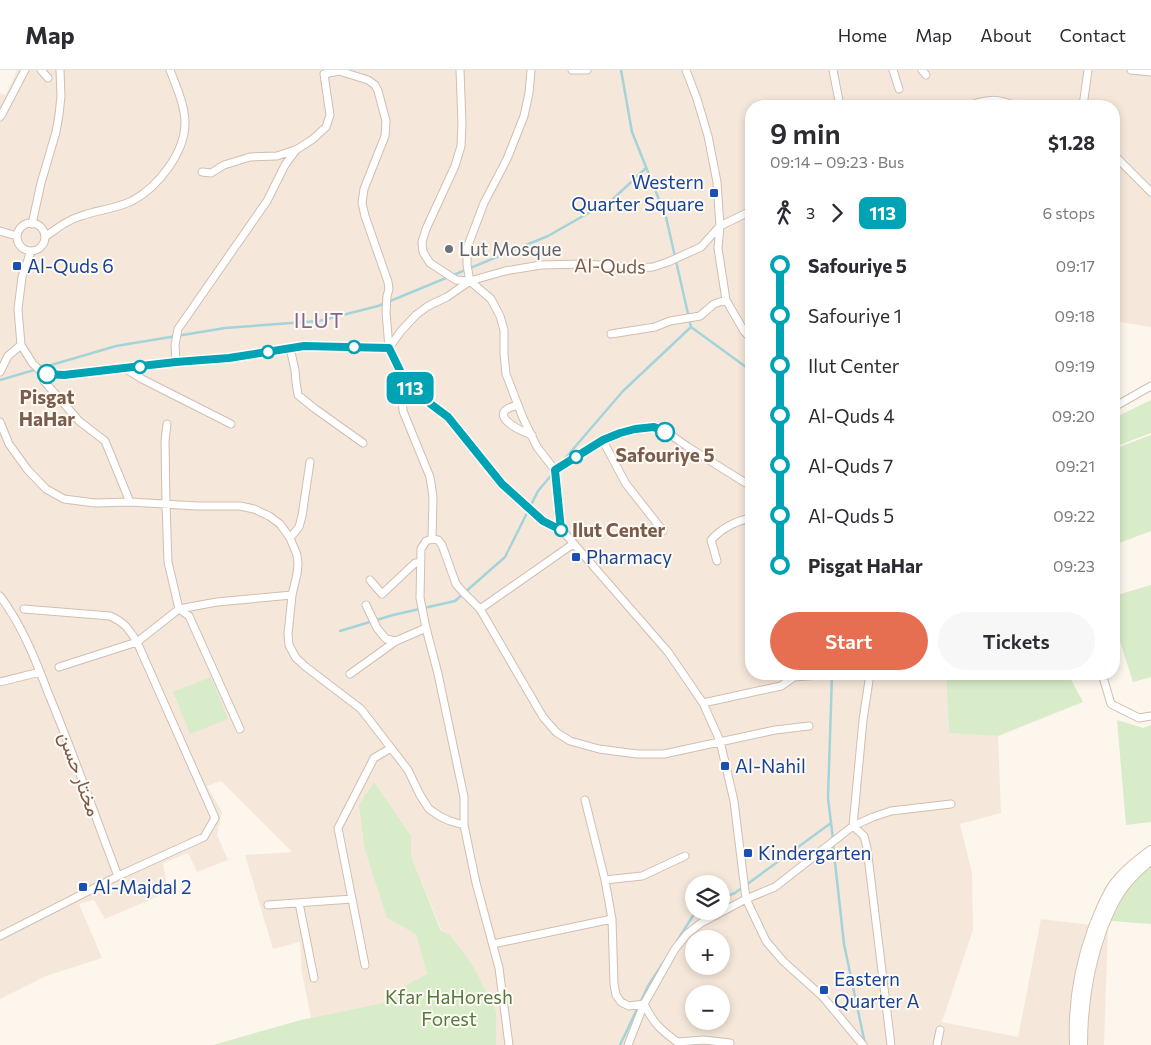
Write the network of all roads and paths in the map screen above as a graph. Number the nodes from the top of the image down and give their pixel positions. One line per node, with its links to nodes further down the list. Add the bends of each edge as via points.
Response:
1 (25, 70): 22 (street)
2 (41, 70): 17 (street)
3 (60, 70): 28 (street, via 61,96 56,132)
4 (170, 70): 32 (street, via 185,122 182,143 171,164 155,184 133,200 80,216)
5 (368, 70): 18 (street)
6 (460, 70): 34 (street, via 461,146 426,229 422,252 430,262 456,280)
7 (531, 70): 34 (street, via 524,116 467,248)
8 (572, 70): 9 (street)
9 (587, 70)
10 (686, 70): 29 (street, via 708,136 717,182)
11 (832, 70): 20 (street)
12 (893, 70): 19 (street)
13 (1088, 70): 21 (street)
14 (1131, 70): 16 (street)
15 (322, 72): 18 (street, via 339,71); 23 (street, via 330,115 326,127)
16 (1151, 72)
17 (48, 78)
18 (368, 80): 40 (street, via 378,91 386,121 385,136 364,189 362,203 388,282)
19 (900, 89)
20 (839, 100)
21 (1084, 100)
22 (0, 117)
23 (296, 150): 25 (street, via 277,156 250,157 211,173); 41 (street, via 267,201 178,329)
24 (1120, 161): 26 (street)
25 (202, 172)
26 (1151, 192)
27 (745, 214): 29 (street, Al-Quds)
28 (32, 224): 31 (street, via 22,227); 32 (street, via 41,228)
29 (720, 226): 34 (street, Al-Quds, via 701,247 653,267 541,265); 35 (street, via 718,248)
30 (0, 231): 31 (street)
31 (17, 236): 33 (street, via 19,245)
32 (45, 237): 33 (street, via 41,247)
33 (31, 251): 38 (street, via 22,277 18,309)
34 (470, 281): 40 (street, Al-Quds, via 416,315); 48 (street, via 491,299 500,316 504,330 506,374)
35 (726, 300): 36 (street); 37 (street, via 714,304 700,316)
36 (745, 332)
37 (611, 334)
38 (21, 345): 43 (street, via 8,356); 44 (street)
39 (290, 348): 40 (street); 41 (street); 54 (street, via 298,395)
40 (389, 348): 46 (street)
41 (176, 362): 42 (street)
42 (126, 369): 44 (street, via 64,375); 51 (street)
43 (0, 372)
44 (43, 373): 58 (street, via 44,381 78,421 106,441)
45 (1151, 386): 47 (street)
46 (408, 387): 61 (street, via 448,417 502,484 543,521); 64 (street, via 402,398 404,411 430,477)
47 (1120, 404)
48 (518, 405): 52 (street); 52 (street, via 509,407 504,418)
49 (0, 422): 58 (street, via 9,444 26,469 46,489 64,499 96,503)
50 (168, 424): 59 (street, via 165,441)
51 (230, 424)
52 (532, 435): 56 (street)
53 (603, 440): 56 (street); 57 (street, via 635,429 654,427); 62 (street, via 626,484)
54 (363, 443)
55 (310, 462): 63 (street, via 302,516 299,527)
56 (555, 470): 61 (street)
57 (745, 482)
58 (130, 502): 59 (street)
59 (166, 504): 63 (street, via 254,509 280,524); 73 (street, via 168,562)
60 (745, 520): 66 (street, via 717,533 711,540)
61 (561, 530): 65 (street)
62 (663, 531)
63 (290, 538): 69 (street, via 298,564)
64 (432, 539): 67 (street, via 426,541 421,549); 74 (street, via 442,545 456,584)
65 (573, 544): 74 (street); 85 (street, via 668,652)
66 (717, 560)
67 (420, 563): 68 (street, via 415,563 382,594); 75 (street, via 420,598)
68 (370, 580)
69 (292, 595): 73 (street); 90 (street, via 288,634 289,645 296,658 361,708)
70 (0, 596): 79 (street, مختار حسن, via 22,632)
71 (366, 605): 76 (street, via 386,639)
72 (24, 609): 77 (street, via 110,616 120,620)
73 (179, 609): 77 (street); 88 (street, via 189,616)
74 (480, 609): 89 (street, via 543,717 556,732 570,741 637,754 664,754)
75 (426, 628): 76 (street); 93 (street, via 464,797)
76 (396, 641): 80 (street)
77 (137, 642): 78 (street); 98 (street, via 215,818 204,837)
78 (60, 667)
79 (40, 672): 84 (street); 98 (street, مختار حسن)
80 (350, 674)
81 (789, 680): 85 (street, via 782,686)
82 (869, 680): 94 (street)
83 (1104, 680): 86 (street, via 1111,704 1139,718)
84 (0, 682)
85 (703, 702): 89 (street)
86 (1151, 716)
87 (809, 726): 89 (street)
88 (240, 729)
89 (720, 742): 101 (street, via 734,800)
90 (391, 748): 93 (street, via 408,770 429,809 450,822); 100 (street, via 374,758 338,828)
91 (584, 800): 99 (street)
92 (951, 804): 94 (street, via 891,811)
93 (464, 825): 106 (street)
94 (853, 826): 101 (street, via 776,887); 115 (street, via 864,836 867,848)
95 (1151, 851): 117 (street, via 1115,884 1098,917 1078,984)
96 (685, 856): 99 (street, via 642,876)
97 (1151, 859): 118 (street, via 1119,892 1097,941 1082,1015)
98 (118, 876): 105 (street)
99 (605, 880): 104 (street)
100 (352, 899): 102 (street); 107 (street)
101 (746, 899): 109 (street, via 687,934); 114 (street, via 766,941 823,997)
102 (298, 903): 103 (street); 108 (street)
103 (268, 905)
104 (612, 918): 106 (street); 109 (street, via 616,995 629,1006)
105 (0, 936)
106 (493, 944): 112 (street)
107 (366, 965)
108 (314, 978)
109 (644, 1004): 111 (street, via 652,1020 677,1042 704,1040); 113 (street)
110 (940, 1030): 116 (street)
111 (730, 1043)
112 (509, 1045)
113 (628, 1045)
114 (864, 1045)
115 (891, 1045)
116 (937, 1045)
117 (1074, 1045)
118 (1082, 1045)

